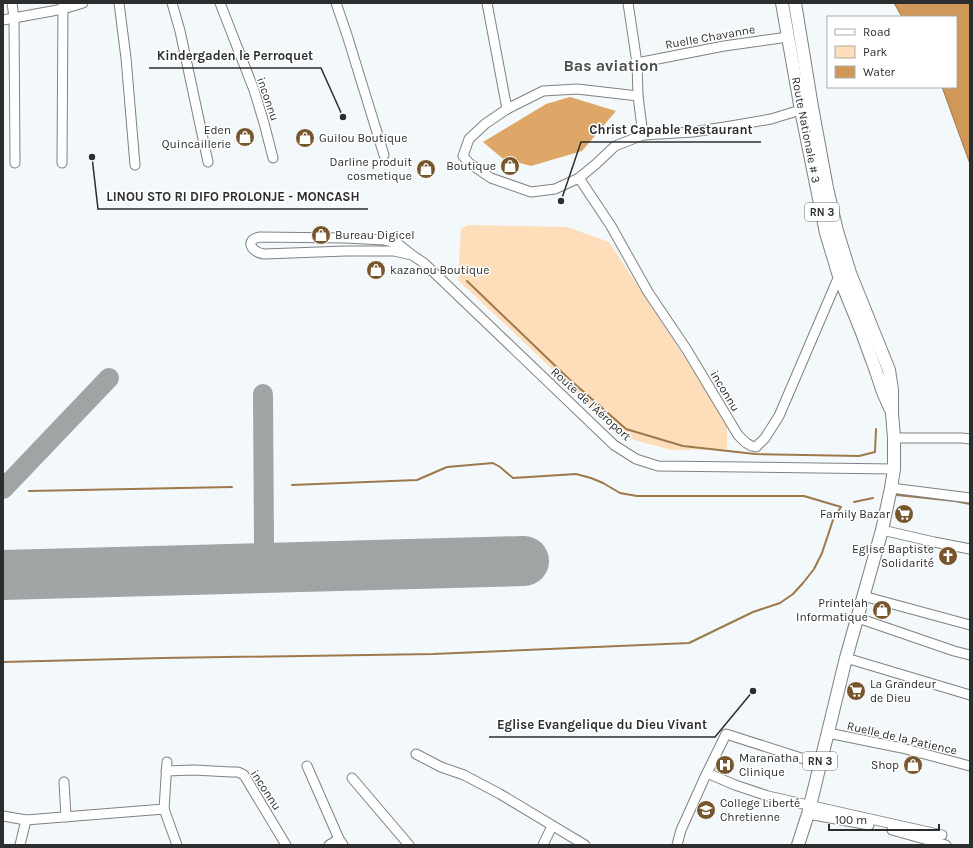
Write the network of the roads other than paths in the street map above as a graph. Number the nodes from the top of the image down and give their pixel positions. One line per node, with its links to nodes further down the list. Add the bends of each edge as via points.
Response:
1 (12, 3): 12 (street)
2 (83, 3): 11 (street)
3 (119, 3): 25 (street)
4 (172, 3): 22 (street)
5 (220, 3): 21 (street, inconnu, via 254,90)
6 (336, 3): 20 (street)
7 (487, 3): 18 (street)
8 (628, 3): 15 (street)
9 (782, 3): 14 (main road, Route Nationale # 3 / RN 3)
10 (795, 3): 17 (main road, Route Nationale # 3 / RN 3)
11 (63, 6): 12 (street); 24 (street)
12 (14, 18): 13 (street); 23 (street)
13 (3, 20)
14 (788, 37): 15 (street, Ruelle Chavanne); 17 (main road, Route Nationale # 3 / RN 3)
15 (637, 63): 16 (street)
16 (638, 96): 18 (street, via 577,89 543,90); 19 (street)
17 (807, 108): 19 (street, via 771,119 731,126 693,132); 28 (main road, Route Nationale # 3 / RN 3, via 826,233); 29 (main road, Route Nationale # 3 / RN 3, via 837,231 850,273 888,370 892,390)
18 (507, 109): 26 (street, via 469,139 463,156 469,163 491,178 531,192 556,190)
19 (643, 135): 26 (street, via 615,146)
20 (384, 155)
21 (273, 158)
22 (208, 162)
23 (15, 163)
24 (62, 163)
25 (135, 165)
26 (579, 178): 28 (street, inconnu, via 738,435 751,446 756,447 765,438 779,416)
27 (412, 255): 27 (street, Route de l'Aéroport, via 397,243 384,240 260,237 251,244 251,248 264,254 394,251); 32 (street, Route de l'Aéroport, via 424,263 614,445 636,459 658,466)
28 (839, 276): 29 (main road, Route Nationale # 3 / RN 3)
29 (892, 413): 30 (main road, Route Nationale # 3 / RN 3)
30 (894, 438): 31 (street); 32 (main road, Route Nationale # 3 / RN 3)
31 (970, 439)
32 (894, 468): 33 (main road, Route Nationale # 3 / RN 3)
33 (891, 488): 34 (street); 35 (main road, Route Nationale # 3 / RN 3)
34 (970, 498)
35 (882, 530): 36 (street); 37 (main road, Route Nationale # 3 / RN 3)
36 (970, 549)
37 (863, 596): 38 (main road, Route Nationale # 3 / RN 3); 39 (street)
38 (858, 618): 40 (street); 41 (main road, Route Nationale # 3 / RN 3)
39 (970, 625)
40 (970, 655)
41 (846, 658): 42 (street); 43 (main road, Route Nationale # 3 / RN 3)
42 (970, 695)
43 (828, 733): 45 (main road, Route Nationale # 3 / RN 3); 47 (street, Ruelle de la Patience, via 902,748)
44 (416, 754): 56 (street, via 500,794)
45 (820, 764): 48 (street, via 726,734); 52 (main road, Route Nationale # 3 / RN 3)
46 (306, 766): 58 (street)
47 (970, 766)
48 (707, 773): 52 (street); 66 (street, via 681,830)
49 (352, 778): 63 (street)
50 (64, 782): 54 (street)
51 (164, 809): 54 (street); 59 (street, inconnu, via 166,767 238,772 244,775); 61 (street, inconnu)
52 (809, 809): 57 (street); 67 (main road, Route Nationale # 3 / RN 3); 68 (street)
53 (3, 816): 55 (street)
54 (66, 817): 55 (street)
55 (26, 820): 60 (street)
56 (552, 826): 64 (street); 65 (street)
57 (942, 835)
58 (341, 842): 62 (street)
59 (285, 844)
60 (20, 845)
61 (177, 845)
62 (329, 845)
63 (409, 845)
64 (543, 845)
65 (585, 845)
66 (677, 845)
67 (798, 845)
68 (946, 845)

